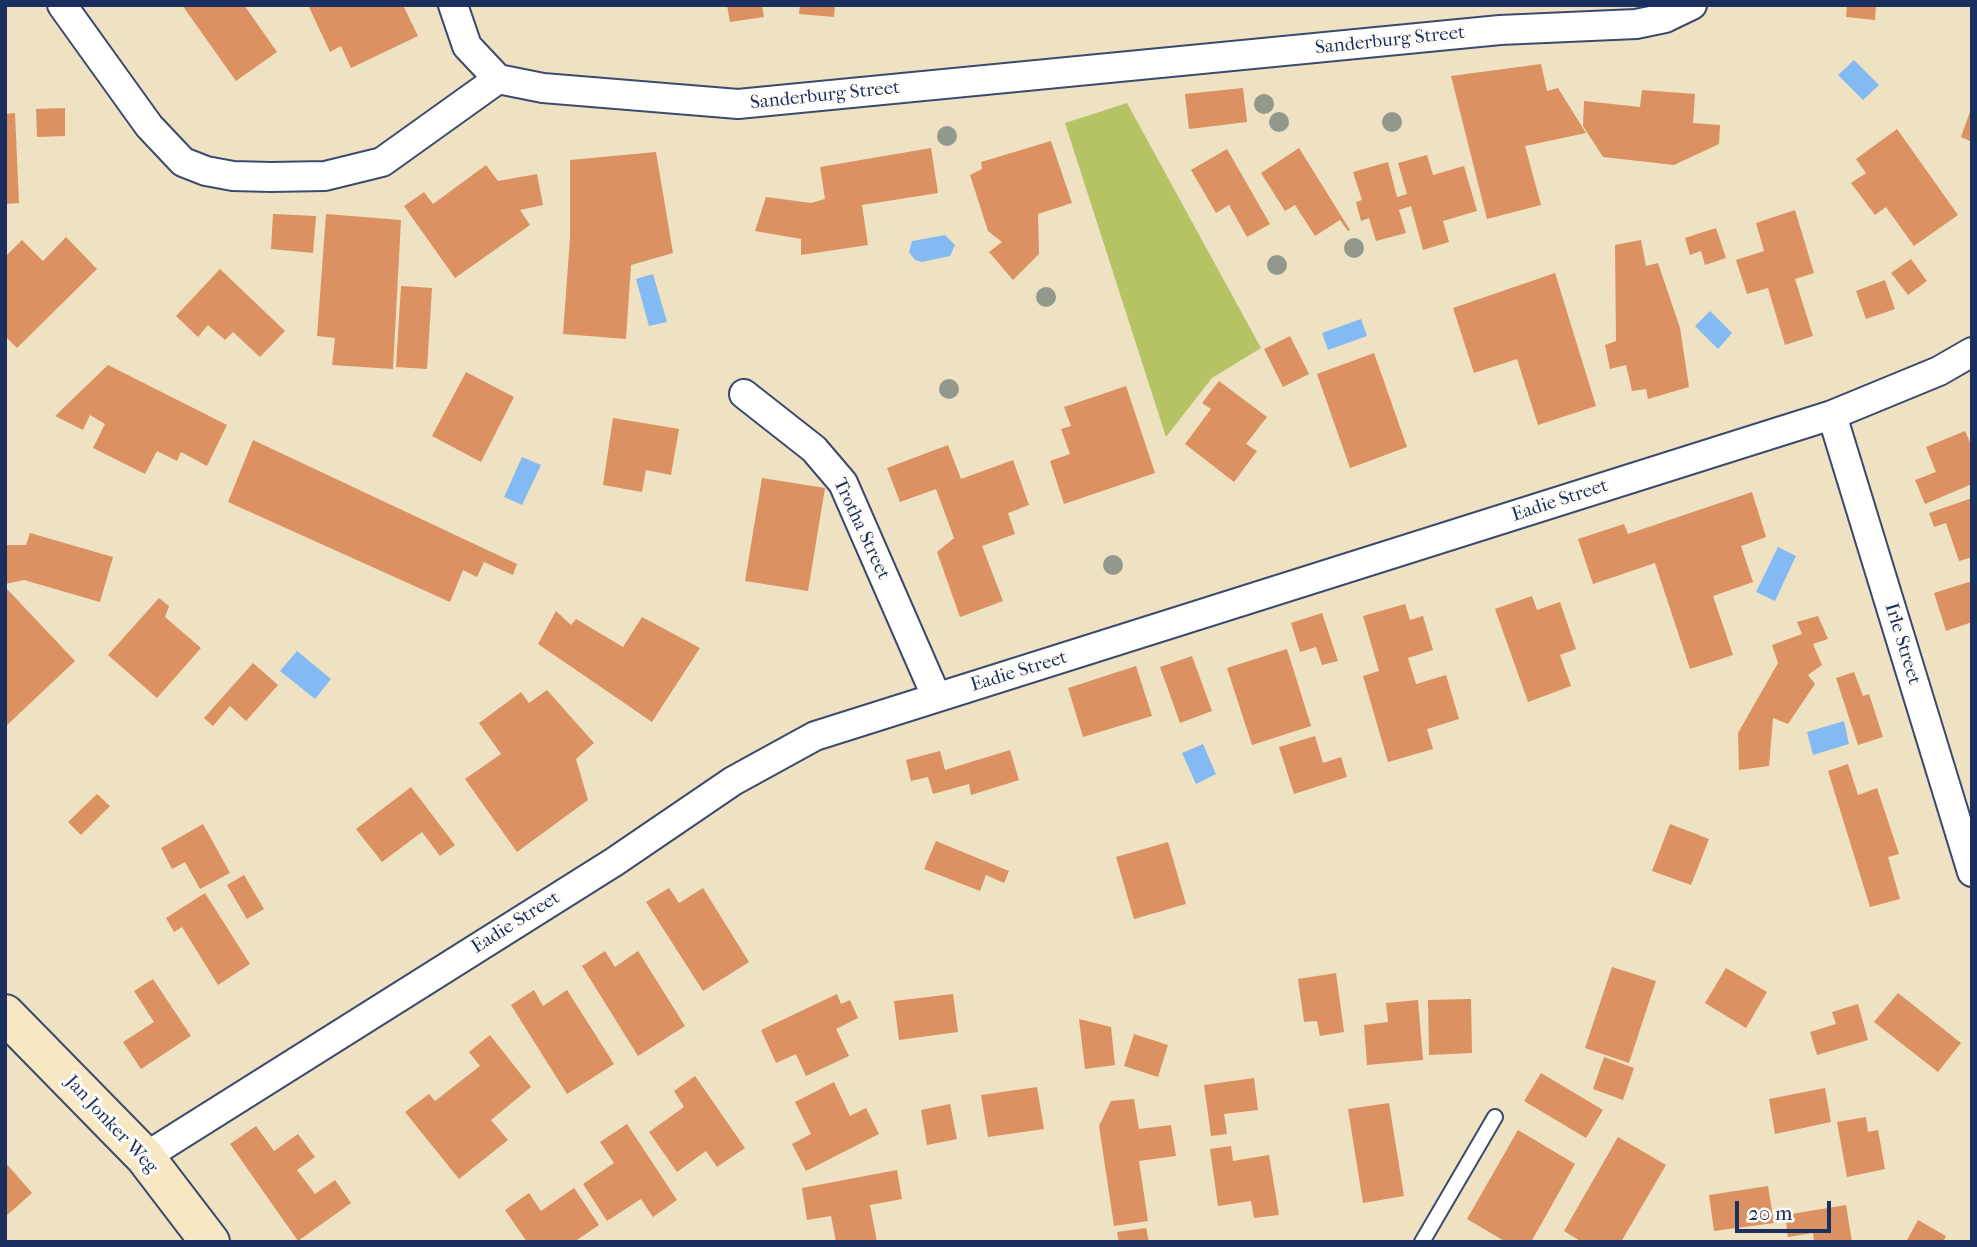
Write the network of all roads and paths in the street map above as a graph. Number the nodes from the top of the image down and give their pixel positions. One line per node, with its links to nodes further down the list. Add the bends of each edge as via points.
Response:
1 (62, 5): 4 (street, via 168,147 183,162 233,176 325,176 366,168 382,162)
2 (453, 5): 4 (street, via 467,46)
3 (1692, 5): 4 (street, Sanderburg Street, via 1665,18 1636,24 1500,30 775,102 687,101 543,88)
4 (498, 79)
5 (1972, 352): 7 (street, Eadie Street)
6 (744, 394): 8 (street, Trotha Street, via 814,449 843,483)
7 (1832, 415): 8 (street, Eadie Street); 9 (street, Irle Street)
8 (936, 696): 12 (street, Eadie Street, via 815,736 762,763)
9 (1972, 872)
10 (5, 1014): 12 (main road, Jan Jonker Weg)
11 (1495, 1117): 14 (lane)
12 (145, 1157): 13 (main road, Jan Jonker Weg)
13 (210, 1242)
14 (1422, 1242)

